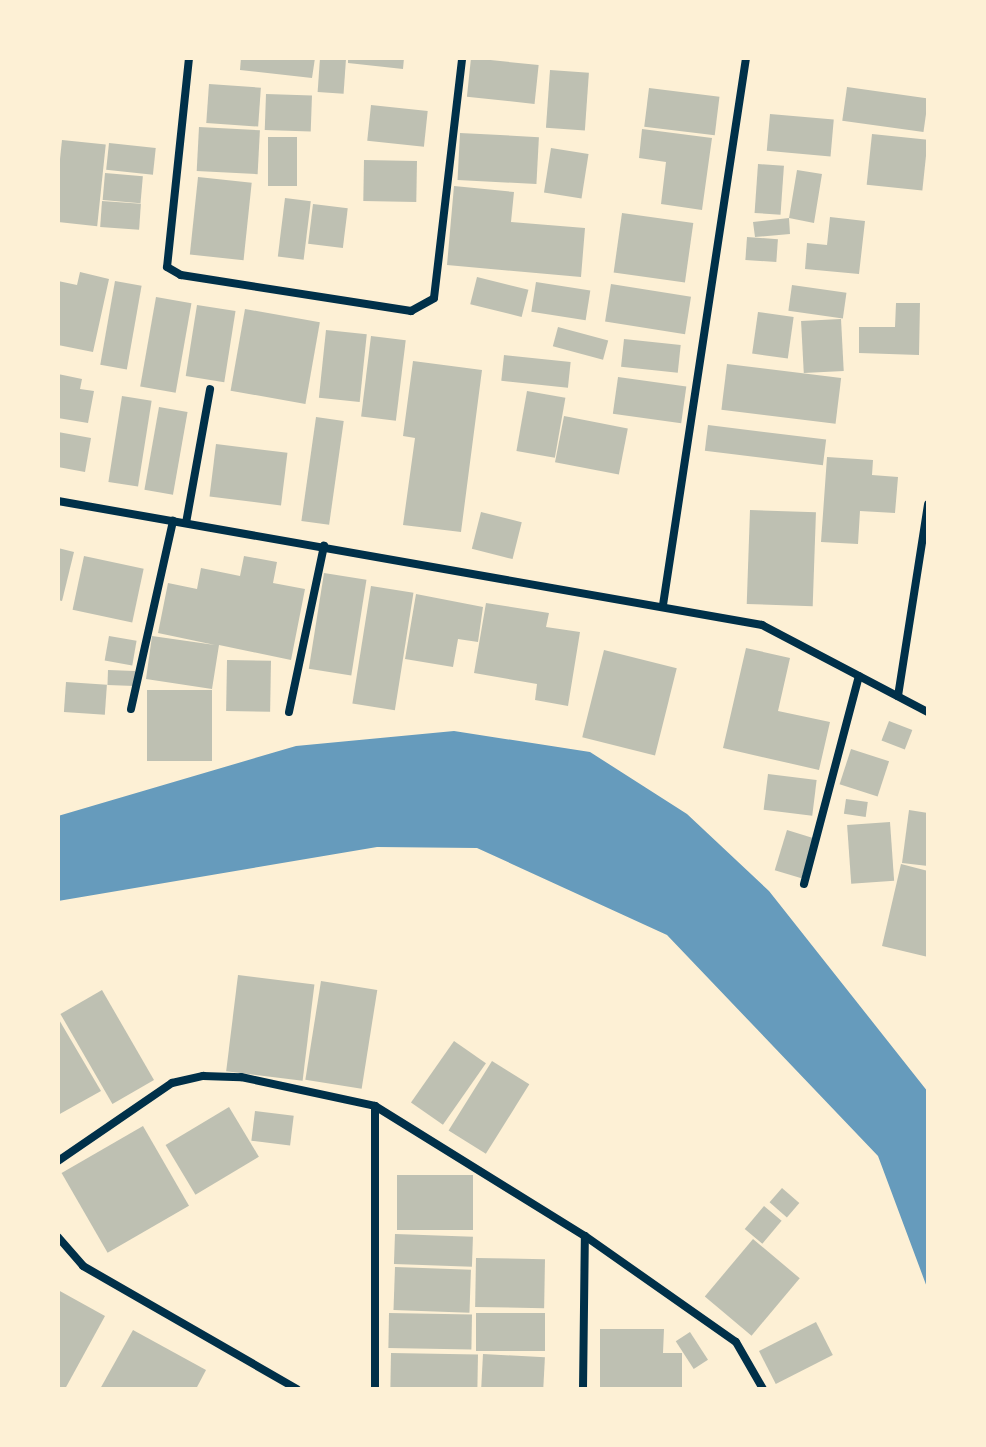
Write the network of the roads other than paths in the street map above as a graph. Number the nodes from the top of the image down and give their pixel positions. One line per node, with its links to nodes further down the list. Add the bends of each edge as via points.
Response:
1 (189, 58): 2 (street, via 167,267 181,275 411,311 434,298)
2 (462, 58)
3 (746, 58): 10 (street)
4 (210, 389): 8 (street)
5 (58, 501): 7 (street)
6 (928, 504): 12 (street)
7 (173, 521): 8 (street); 13 (street)
8 (186, 523): 9 (street)
9 (324, 546): 10 (street); 14 (street)
10 (663, 605): 11 (street, via 762,625)
11 (859, 676): 12 (street); 16 (street)
12 (898, 696): 15 (street)
13 (131, 709)
14 (289, 712)
15 (928, 712)
16 (804, 884)
17 (375, 1106): 18 (street, via 241,1077 203,1076 172,1083); 19 (street); 22 (street)
18 (58, 1161)
19 (585, 1236): 23 (street); 24 (street, via 736,1342)
20 (58, 1237): 21 (street, via 83,1266)
21 (297, 1389)
22 (375, 1389)
23 (583, 1389)
24 (763, 1389)

